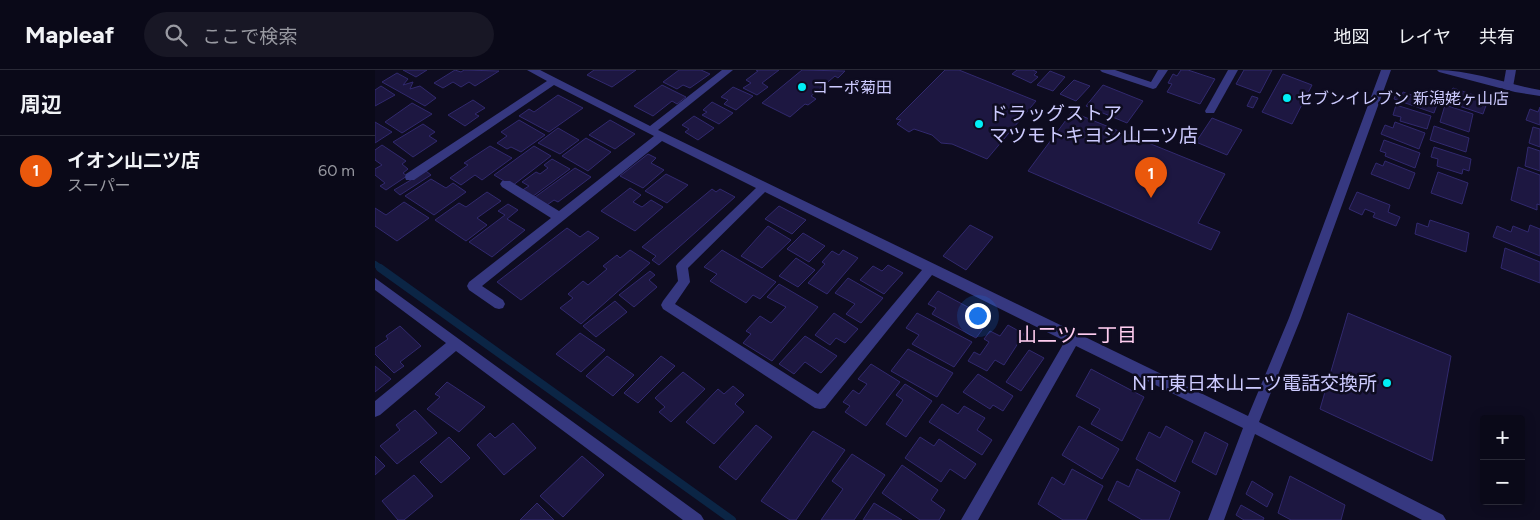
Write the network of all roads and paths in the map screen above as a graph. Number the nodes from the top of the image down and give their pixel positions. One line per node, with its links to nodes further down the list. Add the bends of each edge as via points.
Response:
1 (532, 70): 9 (street)
2 (729, 70): 13 (street)
3 (1105, 70): 4 (street, via 1153,86)
4 (1163, 70)
5 (1233, 70): 12 (street)
6 (1386, 70): 24 (street, via 1295,318)
7 (1442, 70): 10 (street)
8 (1511, 70): 10 (street)
9 (554, 81): 13 (street); 14 (street)
10 (1508, 87): 11 (street)
11 (1540, 93)
12 (1210, 111)
13 (656, 133): 16 (street); 17 (street)
14 (409, 177)
15 (506, 184): 17 (street)
16 (764, 187): 18 (street); 18 (street, via 682,266 684,282 667,305 820,403)
17 (559, 217): 20 (street, via 473,286)
18 (931, 268): 21 (street)
19 (375, 283): 22 (street)
20 (499, 304)
21 (1075, 338): 24 (street); 26 (street)
22 (456, 343): 23 (street); 25 (street)
23 (375, 410)
24 (1251, 425): 27 (street); 28 (street)
25 (696, 520)
26 (969, 520)
27 (1216, 520)
28 (1438, 520)

